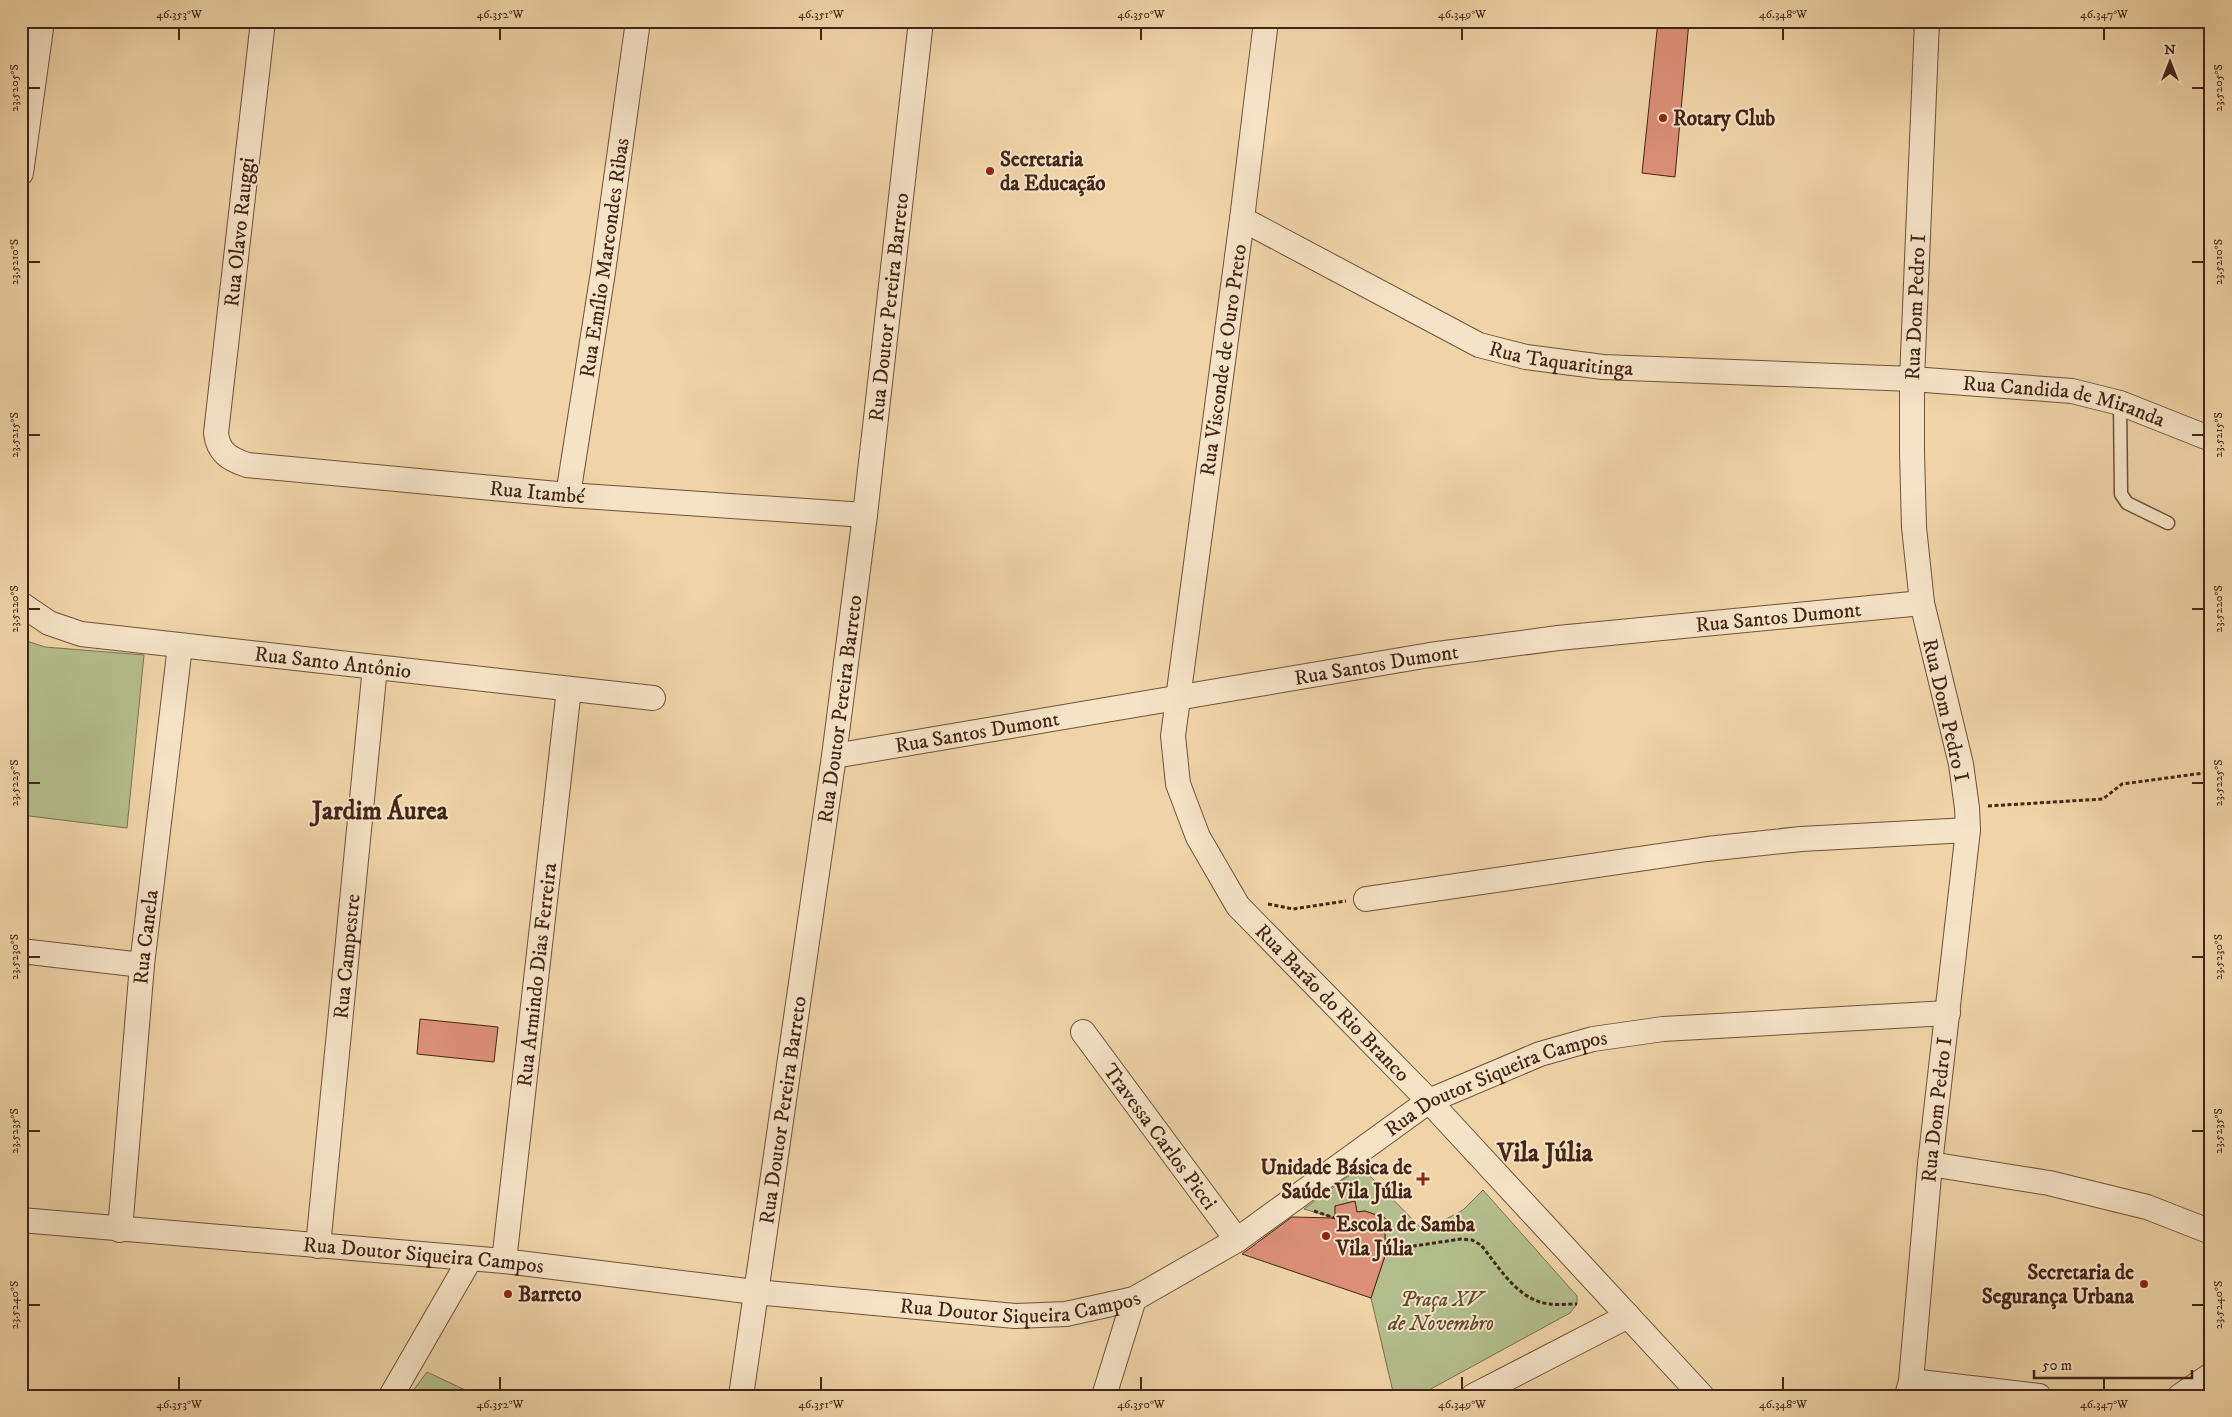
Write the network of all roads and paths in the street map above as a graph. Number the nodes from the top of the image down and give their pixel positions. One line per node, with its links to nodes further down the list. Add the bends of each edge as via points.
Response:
1 (42, 21): 7 (street)
2 (263, 21): 12 (street, Rua Olavo Rauggi)
3 (638, 21): 13 (street, Rua Emílio Marcondes Ribas)
4 (921, 21): 14 (street, Rua Doutor Pereira Barreto)
5 (1266, 21): 8 (street, Rua Visconde de Ouro Preto)
6 (1927, 21): 9 (street, Rua Dom Pedro I)
7 (21, 173)
8 (1242, 220): 9 (street, Rua Taquaritinga, via 1479,345 1526,357 1603,367); 22 (street, Rua Visconde de Ouro Preto)
9 (1912, 379): 10 (street, Rua Candida de Miranda, via 2072,391); 16 (street, Rua Dom Pedro I, via 1914,526)
10 (2120, 403): 11 (street, Rua Candida de Miranda); 15 (lane, via 2121,494 2127,503)
11 (2211, 439)
12 (217, 444): 13 (street, Rua Itambé, via 233,460 247,465)
13 (568, 494): 14 (street, Rua Itambé)
14 (865, 515): 23 (street, Rua Doutor Pereira Barreto)
15 (2168, 523)
16 (1922, 603): 22 (street, Rua Santos Dumont, via 1558,638 1430,655); 25 (street, Rua Dom Pedro I, via 1961,764)
17 (21, 604): 18 (street, Rua Santo Antônio, via 49,623 81,634)
18 (180, 646): 19 (street, Rua Santo Antônio); 29 (street, Rua Canela)
19 (375, 667): 20 (street, Rua Santo Antônio); 40 (street, Rua Campestre)
20 (569, 689): 21 (street, Rua Santo Antônio); 43 (street, Rua Armindo Dias Ferreira)
21 (653, 698)
22 (1178, 698): 23 (street, Rua Santos Dumont); 27 (street, Rua Barão do Rio Branco, via 1173,736 1178,784 1198,837)
23 (834, 756): 44 (street, Rua Doutor Pereira Barreto)
24 (2211, 772): 25 (path, via 2122,784 2103,799)
25 (1967, 819): 26 (street, via 1708,849); 30 (street, Rua Dom Pedro I)
26 (1366, 899): 27 (path, via 1293,909 1264,904)
27 (1238, 906): 32 (street, Rua Barão do Rio Branco)
28 (21, 952): 29 (street)
29 (142, 965): 37 (street, Rua Canela)
30 (1948, 1013): 32 (street, Rua Doutor Siqueira Campos, via 1663,1029 1593,1039 1540,1054); 33 (street, Rua Dom Pedro I)
31 (1083, 1032): 39 (street, Travessa Carlos Picci)
32 (1430, 1101): 39 (street, Rua Doutor Siqueira Campos); 47 (street, Rua Barão do Rio Branco)
33 (1930, 1164): 38 (street, via 2049,1183 2147,1207); 49 (street, Rua Dom Pedro I)
34 (1312, 1211): 35 (path)
35 (1334, 1218)
36 (21, 1220): 37 (street, Rua Doutor Siqueira Campos)
37 (120, 1230): 40 (street, Rua Doutor Siqueira Campos)
38 (2211, 1232)
39 (1237, 1240): 45 (street, Rua Doutor Siqueira Campos)
40 (318, 1246): 42 (street, Rua Doutor Siqueira Campos)
41 (1387, 1250): 46 (path, via 1472,1240 1481,1245 1520,1291 1534,1300 1548,1304)
42 (470, 1259): 43 (street, Rua Doutor Siqueira Campos); 50 (street)
43 (504, 1261): 44 (street, Rua Doutor Siqueira Campos)
44 (755, 1292): 45 (street, Rua Doutor Siqueira Campos, via 1016,1316 1066,1314); 51 (street, Rua Doutor Pereira Barreto)
45 (1134, 1299): 52 (street)
46 (1577, 1304)
47 (1628, 1316): 53 (street); 54 (street, Rua Barão do Rio Branco)
48 (2211, 1375): 56 (street)
49 (1909, 1388): 55 (street)
50 (391, 1396)
51 (741, 1396)
52 (1104, 1396)
53 (1473, 1396)
54 (1702, 1396)
55 (2039, 1396)
56 (2180, 1396)

